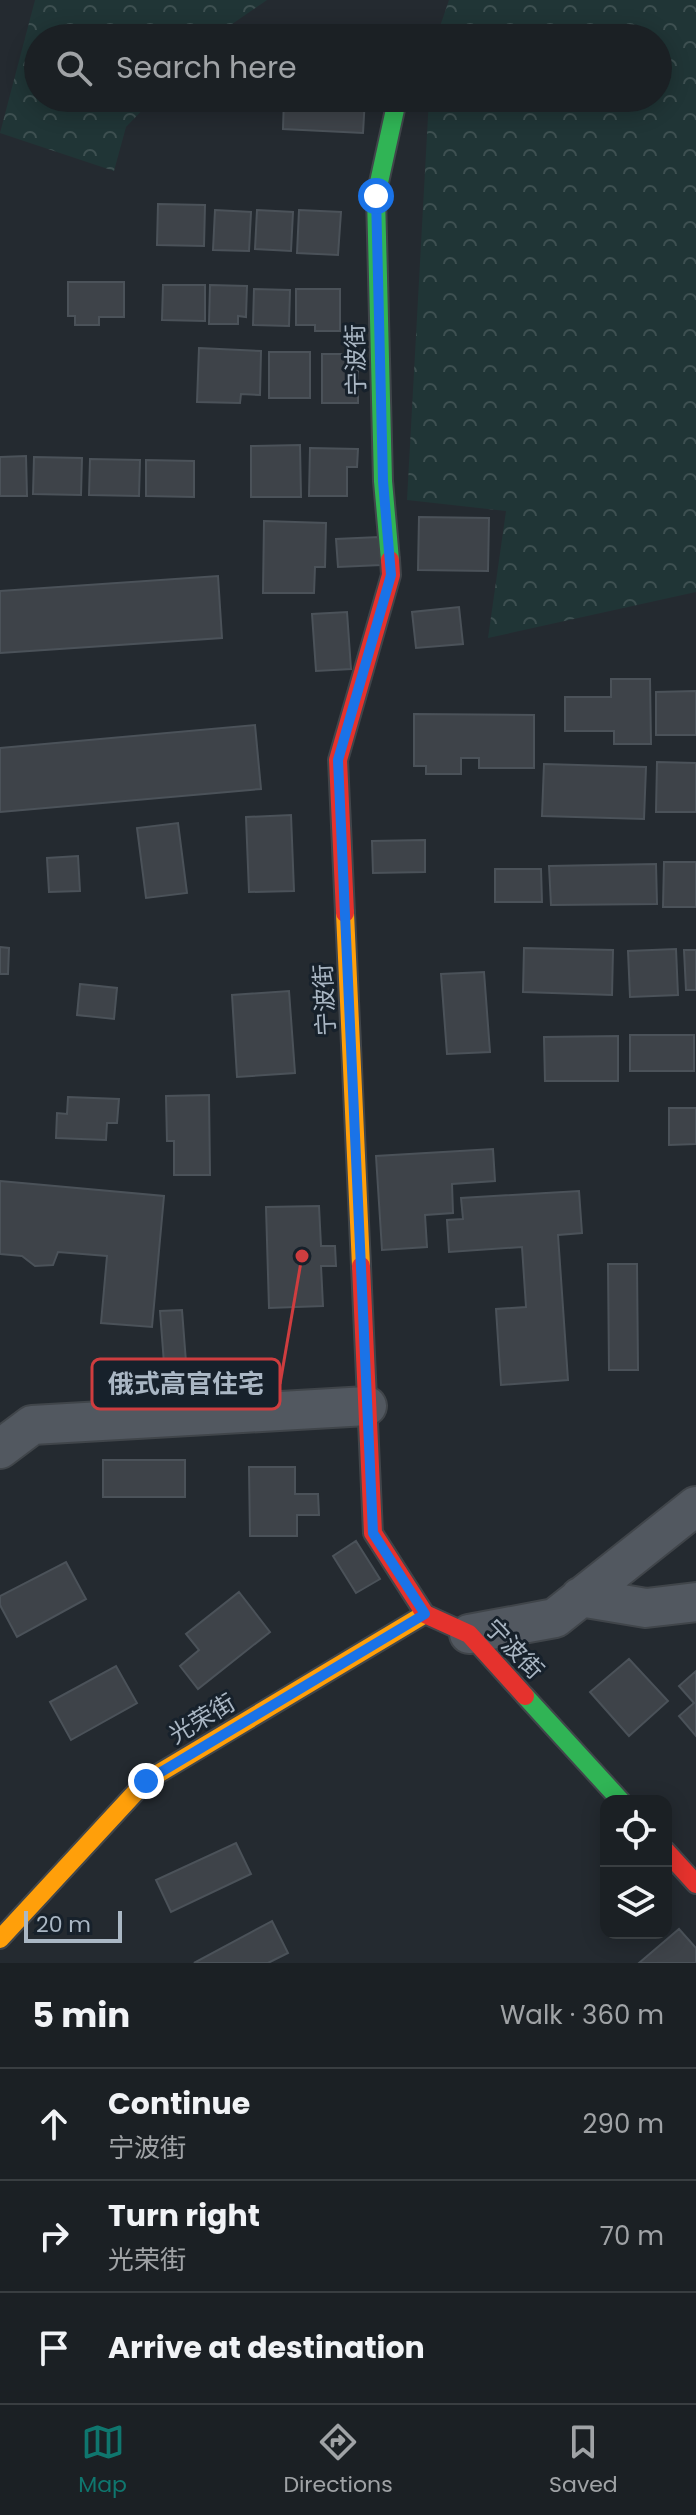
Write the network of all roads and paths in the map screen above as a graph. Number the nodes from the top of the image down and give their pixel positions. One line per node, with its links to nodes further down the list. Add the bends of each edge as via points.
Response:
1 (394, 112): 2 (street, 宁波街, via 376,196 383,481 391,575 338,760)
2 (367, 1406): 3 (street, via 32,1425); 7 (street, 宁波街, via 373,1533)
3 (0, 1449)
4 (696, 1506): 5 (street)
5 (580, 1597): 6 (street, via 646,1608); 8 (street, via 555,1618)
6 (696, 1602)
7 (425, 1614): 8 (street, 宁波街); 12 (street, 光荣街, via 146,1781)
8 (469, 1634): 9 (street, 宁波街)
9 (616, 1795)
10 (672, 1858): 11 (street)
11 (696, 1884)
12 (0, 1939)

